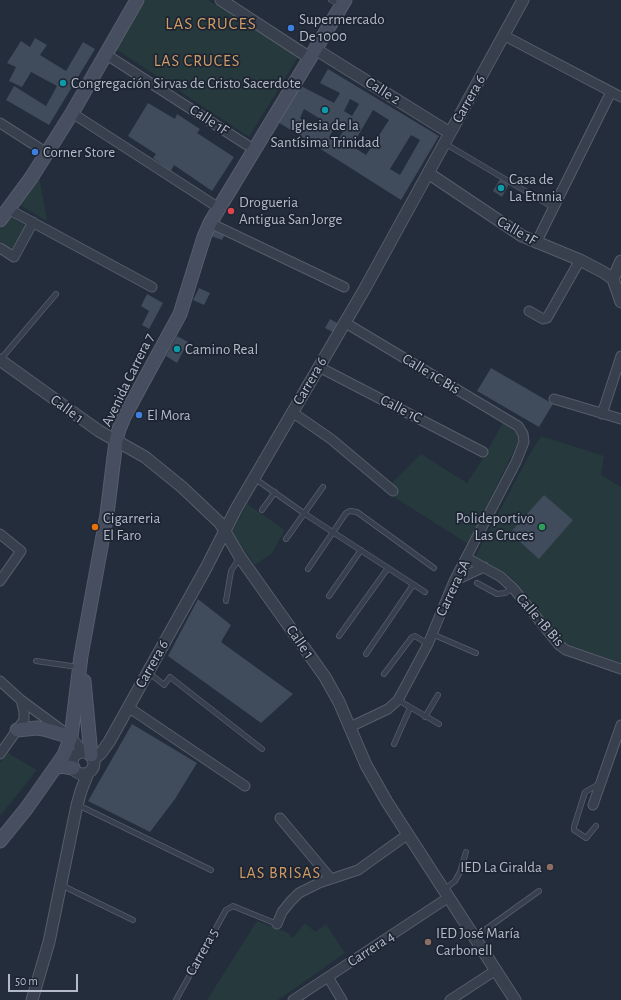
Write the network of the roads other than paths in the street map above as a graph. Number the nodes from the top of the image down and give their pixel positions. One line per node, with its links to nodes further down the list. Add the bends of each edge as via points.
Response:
1 (137, 0): 7 (main road)
2 (221, 0): 6 (street, Calle 2)
3 (523, 0): 5 (street, Carrera 6)
4 (339, 2): 6 (main road, Avenida Carrera 7)
5 (503, 35): 8 (street); 12 (street, Carrera 6)
6 (313, 53): 12 (street, Calle 2); 14 (main road, Avenida Carrera 7)
7 (108, 55): 10 (main road); 14 (street, Calle 1F)
8 (611, 92): 9 (street); 19 (street)
9 (621, 97)
10 (72, 113): 15 (main road); 18 (street)
11 (0, 123): 15 (street)
12 (450, 133): 13 (street, Carrera 6)
13 (444, 144): 16 (street, Carrera 6); 19 (lane)
14 (253, 145): 18 (main road, Avenida Carrera 7, via 249,159)
15 (47, 153): 17 (main road, via 31,178)
16 (428, 173): 23 (street, Calle 1F, via 508,228); 33 (street, Carrera 6)
17 (4, 206): 20 (main road); 21 (street)
18 (219, 208): 22 (main road, Avenida Carrera 7)
19 (554, 208): 23 (street)
20 (0, 220)
21 (33, 222): 24 (street, via 14,257); 28 (street)
22 (210, 223): 29 (street); 43 (main road, Avenida Carrera 7, via 180,314 124,417)
23 (536, 243): 25 (street, Calle 1F)
24 (0, 248)
25 (580, 260): 27 (street, Calle 1F); 32 (street, via 547,318 543,319)
26 (621, 261): 27 (street)
27 (612, 279): 31 (street)
28 (152, 287)
29 (344, 287)
30 (56, 294): 35 (lane)
31 (621, 302)
32 (529, 311)
33 (344, 322): 36 (street, Carrera 6); 42 (street, Calle 1C Bis)
34 (621, 356): 37 (street)
35 (0, 360): 43 (street, Calle 1, via 87,424)
36 (318, 367): 39 (street, Carrera 6); 44 (street, Calle 1C)
37 (617, 384): 40 (street)
38 (554, 399): 40 (street)
39 (292, 412): 45 (street, Carrera 6); 47 (street, via 331,439)
40 (602, 414): 41 (street)
41 (621, 419)
42 (518, 426): 57 (street, Carrera 5A, via 524,442)
43 (116, 441): 51 (street, Calle 1, via 150,460 212,514); 76 (main road, Avenida Carrera 7, via 107,514)
44 (483, 452)
45 (254, 478): 48 (lane); 51 (street, Carrera 6)
46 (323, 487): 50 (lane)
47 (393, 491)
48 (275, 492): 49 (lane); 50 (lane)
49 (262, 510)
50 (305, 514): 52 (lane); 54 (lane)
51 (225, 531): 56 (street, Calle 1); 78 (street, Carrera 6)
52 (333, 532): 55 (lane); 60 (lane, via 346,513 357,512); 61 (lane)
53 (0, 534): 62 (street, via 21,551)
54 (286, 539)
55 (361, 550): 59 (lane); 68 (lane)
56 (240, 557): 69 (lane, via 231,571); 89 (street, Calle 1, via 325,676)
57 (467, 558): 58 (street, Calle 1B Bis); 63 (street, Carrera 5A)
58 (484, 567): 63 (street); 66 (street, Calle 1B Bis)
59 (388, 568): 65 (lane); 71 (lane)
60 (434, 568)
61 (308, 569)
62 (0, 581)
63 (454, 581): 70 (street, Carrera 5A)
64 (477, 583): 66 (lane, via 497,594 505,594)
65 (414, 585): 67 (lane); 74 (lane)
66 (513, 588): 77 (street, Calle 1B Bis, via 559,645 566,650)
67 (425, 592)
68 (329, 596)
69 (226, 601)
70 (432, 634): 72 (street, Carrera 5A); 73 (lane)
71 (340, 636)
72 (428, 644): 79 (lane, via 415,636 412,637); 83 (street, Carrera 5A)
73 (476, 653)
74 (366, 654)
75 (36, 661): 76 (lane)
76 (81, 662): 91 (main road, Avenida Carrera 7); 95 (main road)
77 (621, 670)
78 (148, 672): 84 (street, Carrera 6); 93 (lane, via 164,685 170,677)
79 (384, 674)
80 (0, 681): 82 (street)
81 (438, 695): 86 (lane)
82 (21, 700): 90 (street, via 25,716); 91 (street)
83 (398, 700): 85 (lane); 89 (street, Carrera 5A, via 388,710)
84 (128, 707): 95 (street, Carrera 6, via 105,748); 99 (street)
85 (410, 708): 86 (lane); 92 (lane)
86 (425, 717): 87 (lane)
87 (439, 724)
88 (621, 725): 98 (street)
89 (350, 727): 104 (street, Calle 1, via 366,765)
90 (17, 730): 91 (main road, via 37,728); 94 (street)
91 (71, 737): 95 (street); 96 (main road, Avenida Carrera 7, via 64,755)
92 (394, 744)
93 (262, 749)
94 (0, 754)
95 (89, 756): 97 (street, via 94,766); 97 (street, via 80,752 75,756 72,761)
96 (55, 768): 97 (main road, via 62,766); 105 (main road, Avenida Carrera 7)
97 (79, 771): 100 (street, via 81,791)
98 (600, 784): 101 (street); 103 (lane, via 585,792 574,830 586,838)
99 (245, 786)
100 (77, 805): 107 (lane); 109 (street)
101 (593, 805)
102 (280, 818): 108 (street)
103 (596, 826)
104 (407, 835): 108 (street, via 358,870); 111 (street, Calle 1)
105 (0, 841)
106 (466, 852): 111 (lane, via 460,872)
107 (211, 870)
108 (331, 879): 113 (street, via 299,893 282,912)
109 (61, 885): 112 (lane); 117 (street, via 49,942)
110 (539, 891): 114 (lane)
111 (446, 894): 114 (street, Calle 1); 116 (street, Carrera 4)
112 (133, 920)
113 (277, 924): 118 (lane, Carrera 5, via 233,906 226,910)
114 (475, 937): 115 (street, Calle 1)
115 (496, 970): 121 (street); 122 (street, Calle 1)
116 (328, 977): 119 (street, Carrera 4); 120 (street)
117 (32, 1000)
118 (176, 1000)
119 (293, 1000)
120 (342, 1000)
121 (450, 1000)
122 (515, 1000)

